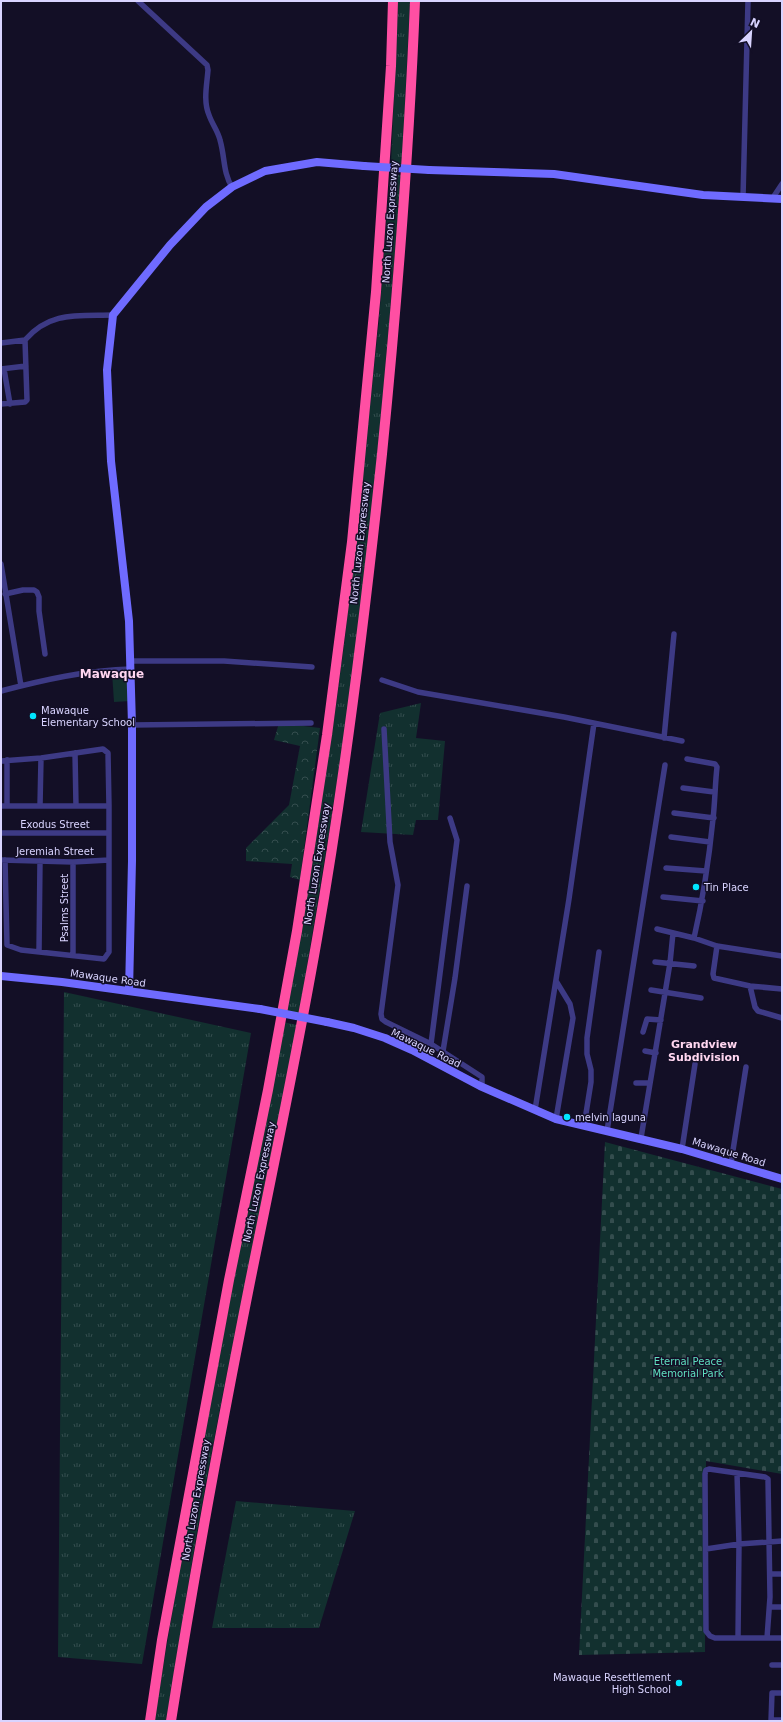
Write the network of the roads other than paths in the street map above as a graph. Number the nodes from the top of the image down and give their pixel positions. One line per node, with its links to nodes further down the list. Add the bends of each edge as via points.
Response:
1 (138, 1): 6 (street, via 207,66 205,94 208,114 220,138 225,174)
2 (393, 1): 117 (highway, North Luzon Expressway, via 376,292 352,542 327,735 296,938 229,1280)
3 (414, 1): 118 (highway, North Luzon Expressway, via 397,300 372,546 348,740 315,950 215,1462)
4 (748, 1): 7 (street)
5 (782, 184): 8 (street)
6 (232, 187): 7 (street, bridge, via 264,171 317,162 429,170 554,174 703,195); 10 (street, via 206,207 170,244)
7 (743, 198): 8 (street)
8 (772, 199): 9 (street)
9 (782, 199)
10 (113, 315): 11 (street, via 48,320 33,330); 22 (street, via 107,370 110,461 129,621)
11 (25, 340): 12 (street); 13 (street)
12 (1, 343)
13 (26, 366): 14 (street); 16 (street, via 27,400)
14 (2, 369): 16 (street)
15 (1, 404): 16 (street)
16 (10, 404)
17 (1, 564): 18 (street)
18 (2, 572): 19 (street)
19 (5, 594): 21 (street, via 23,590 37,592); 26 (street)
20 (674, 634): 32 (street)
21 (45, 654)
22 (131, 661): 23 (street, via 224,661); 24 (street)
23 (312, 667)
24 (131, 669): 26 (street, via 82,673); 30 (street)
25 (382, 680): 29 (street, via 418,692)
26 (21, 686): 27 (street)
27 (1, 691)
28 (311, 723): 30 (street)
29 (594, 723): 32 (street); 73 (street)
30 (132, 725): 77 (street)
31 (384, 729): 83 (street, via 390,842 398,886 380,1014 386,1022)
32 (664, 738): 33 (street)
33 (682, 741)
34 (75, 753): 35 (street); 43 (street); 44 (street, via 103,749 108,753)
35 (41, 758): 37 (street); 42 (street)
36 (686, 759): 40 (street, via 717,765)
37 (4, 760): 41 (street)
38 (665, 765): 95 (street)
39 (683, 788): 40 (street)
40 (714, 792): 47 (street)
41 (4, 806): 42 (street)
42 (40, 806): 43 (street)
43 (76, 806): 44 (street)
44 (109, 806): 49 (street)
45 (674, 813): 47 (street)
46 (450, 818): 83 (street, via 457,840)
47 (714, 818): 51 (street)
48 (1, 833): 49 (street, Exodus Street)
49 (109, 833): 53 (street)
50 (671, 837): 51 (street)
51 (710, 842): 57 (street)
52 (3, 860): 54 (street, Jeremiah Street); 65 (street, via 6,943 10,947)
53 (109, 860): 55 (street, Jeremiah Street); 67 (street, via 107,956 104,959)
54 (40, 861): 55 (street, Jeremiah Street); 65 (street)
55 (73, 862): 67 (street, Psalms Street)
56 (666, 868): 57 (street)
57 (706, 871): 60 (street)
58 (467, 886): 84 (street)
59 (663, 897): 60 (street)
60 (703, 901): 63 (street)
61 (657, 929): 62 (street)
62 (673, 933): 63 (street); 70 (street)
63 (694, 938): 64 (street)
64 (717, 946): 68 (street); 74 (street, via 714,978)
65 (39, 951): 67 (street)
66 (599, 952): 94 (street, via 587,1038 591,1082)
67 (73, 954)
68 (782, 956)
69 (655, 962): 70 (street)
70 (670, 963): 71 (street); 78 (street)
71 (694, 966)
72 (1, 976): 77 (street, Mawaque Road)
73 (556, 980): 92 (street); 93 (street, via 570,1004 573,1018)
74 (750, 986): 75 (street); 80 (street, via 758,1011)
75 (782, 989)
76 (651, 990): 78 (street)
77 (129, 991): 91 (street, Mawaque Road, bridge, via 260,1009 354,1028 412,1050)
78 (665, 993): 79 (street); 81 (street)
79 (701, 998)
80 (782, 1018)
81 (661, 1020): 82 (street, via 647,1019); 86 (street)
82 (643, 1032)
83 (431, 1044): 84 (street)
84 (443, 1051): 91 (street, via 482,1077)
85 (645, 1051): 86 (street)
86 (656, 1053): 90 (street)
87 (695, 1064): 97 (street)
88 (746, 1067): 98 (street)
89 (636, 1083): 90 (street)
90 (650, 1083): 96 (street)
91 (480, 1086): 92 (street, Mawaque Road)
92 (535, 1110): 93 (street, Mawaque Road)
93 (556, 1119): 94 (street, Mawaque Road)
94 (584, 1126): 95 (street, Mawaque Road)
95 (607, 1131): 96 (street, Mawaque Road)
96 (642, 1138): 97 (street, Mawaque Road)
97 (682, 1149): 98 (street, Mawaque Road)
98 (731, 1162): 99 (street, Mawaque Road)
99 (782, 1179)
100 (737, 1473): 101 (street, via 768,1479); 103 (street); 104 (street, via 706,1470)
101 (768, 1542): 102 (street); 103 (street); 105 (street)
102 (782, 1542)
103 (739, 1544): 104 (street); 109 (street)
104 (706, 1549): 109 (street, via 706,1632 715,1638)
105 (770, 1574): 106 (street); 107 (street)
106 (782, 1574)
107 (770, 1607): 108 (street); 110 (street)
108 (782, 1607)
109 (738, 1638): 110 (street)
110 (767, 1638): 111 (street)
111 (782, 1638)
112 (772, 1665): 113 (street)
113 (782, 1666)
114 (782, 1693): 115 (street, via 772,1693)
115 (771, 1720): 116 (street)
116 (782, 1720)
117 (150, 1721)
118 (171, 1721)

